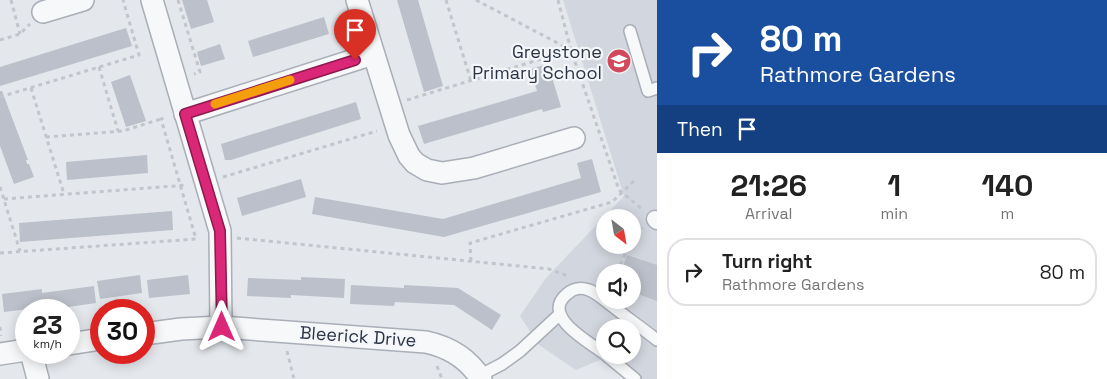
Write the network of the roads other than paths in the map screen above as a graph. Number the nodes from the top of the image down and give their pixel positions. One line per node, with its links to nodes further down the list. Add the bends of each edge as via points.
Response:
1 (84, 0): 4 (street)
2 (152, 0): 8 (street)
3 (357, 0): 6 (street)
4 (43, 12)
5 (630, 31): 7 (lane, via 648,91)
6 (374, 54): 8 (street); 9 (street, via 403,146 412,160 423,168 442,173 474,168)
7 (657, 88)
8 (185, 114): 11 (street, via 221,237)
9 (574, 138)
10 (560, 314): 13 (lane, via 559,306 566,295 579,288 586,289); 14 (lane, via 573,330); 19 (lane, via 520,351)
11 (222, 327): 12 (street, Bleerick Drive); 19 (street, Bleerick Drive, via 426,342 459,354)
12 (155, 333)
13 (657, 340)
14 (596, 347)
15 (15, 352): 16 (street)
16 (0, 354)
17 (34, 364): 20 (street)
18 (617, 364): 21 (lane)
19 (480, 377)
20 (38, 379)
21 (636, 379)

